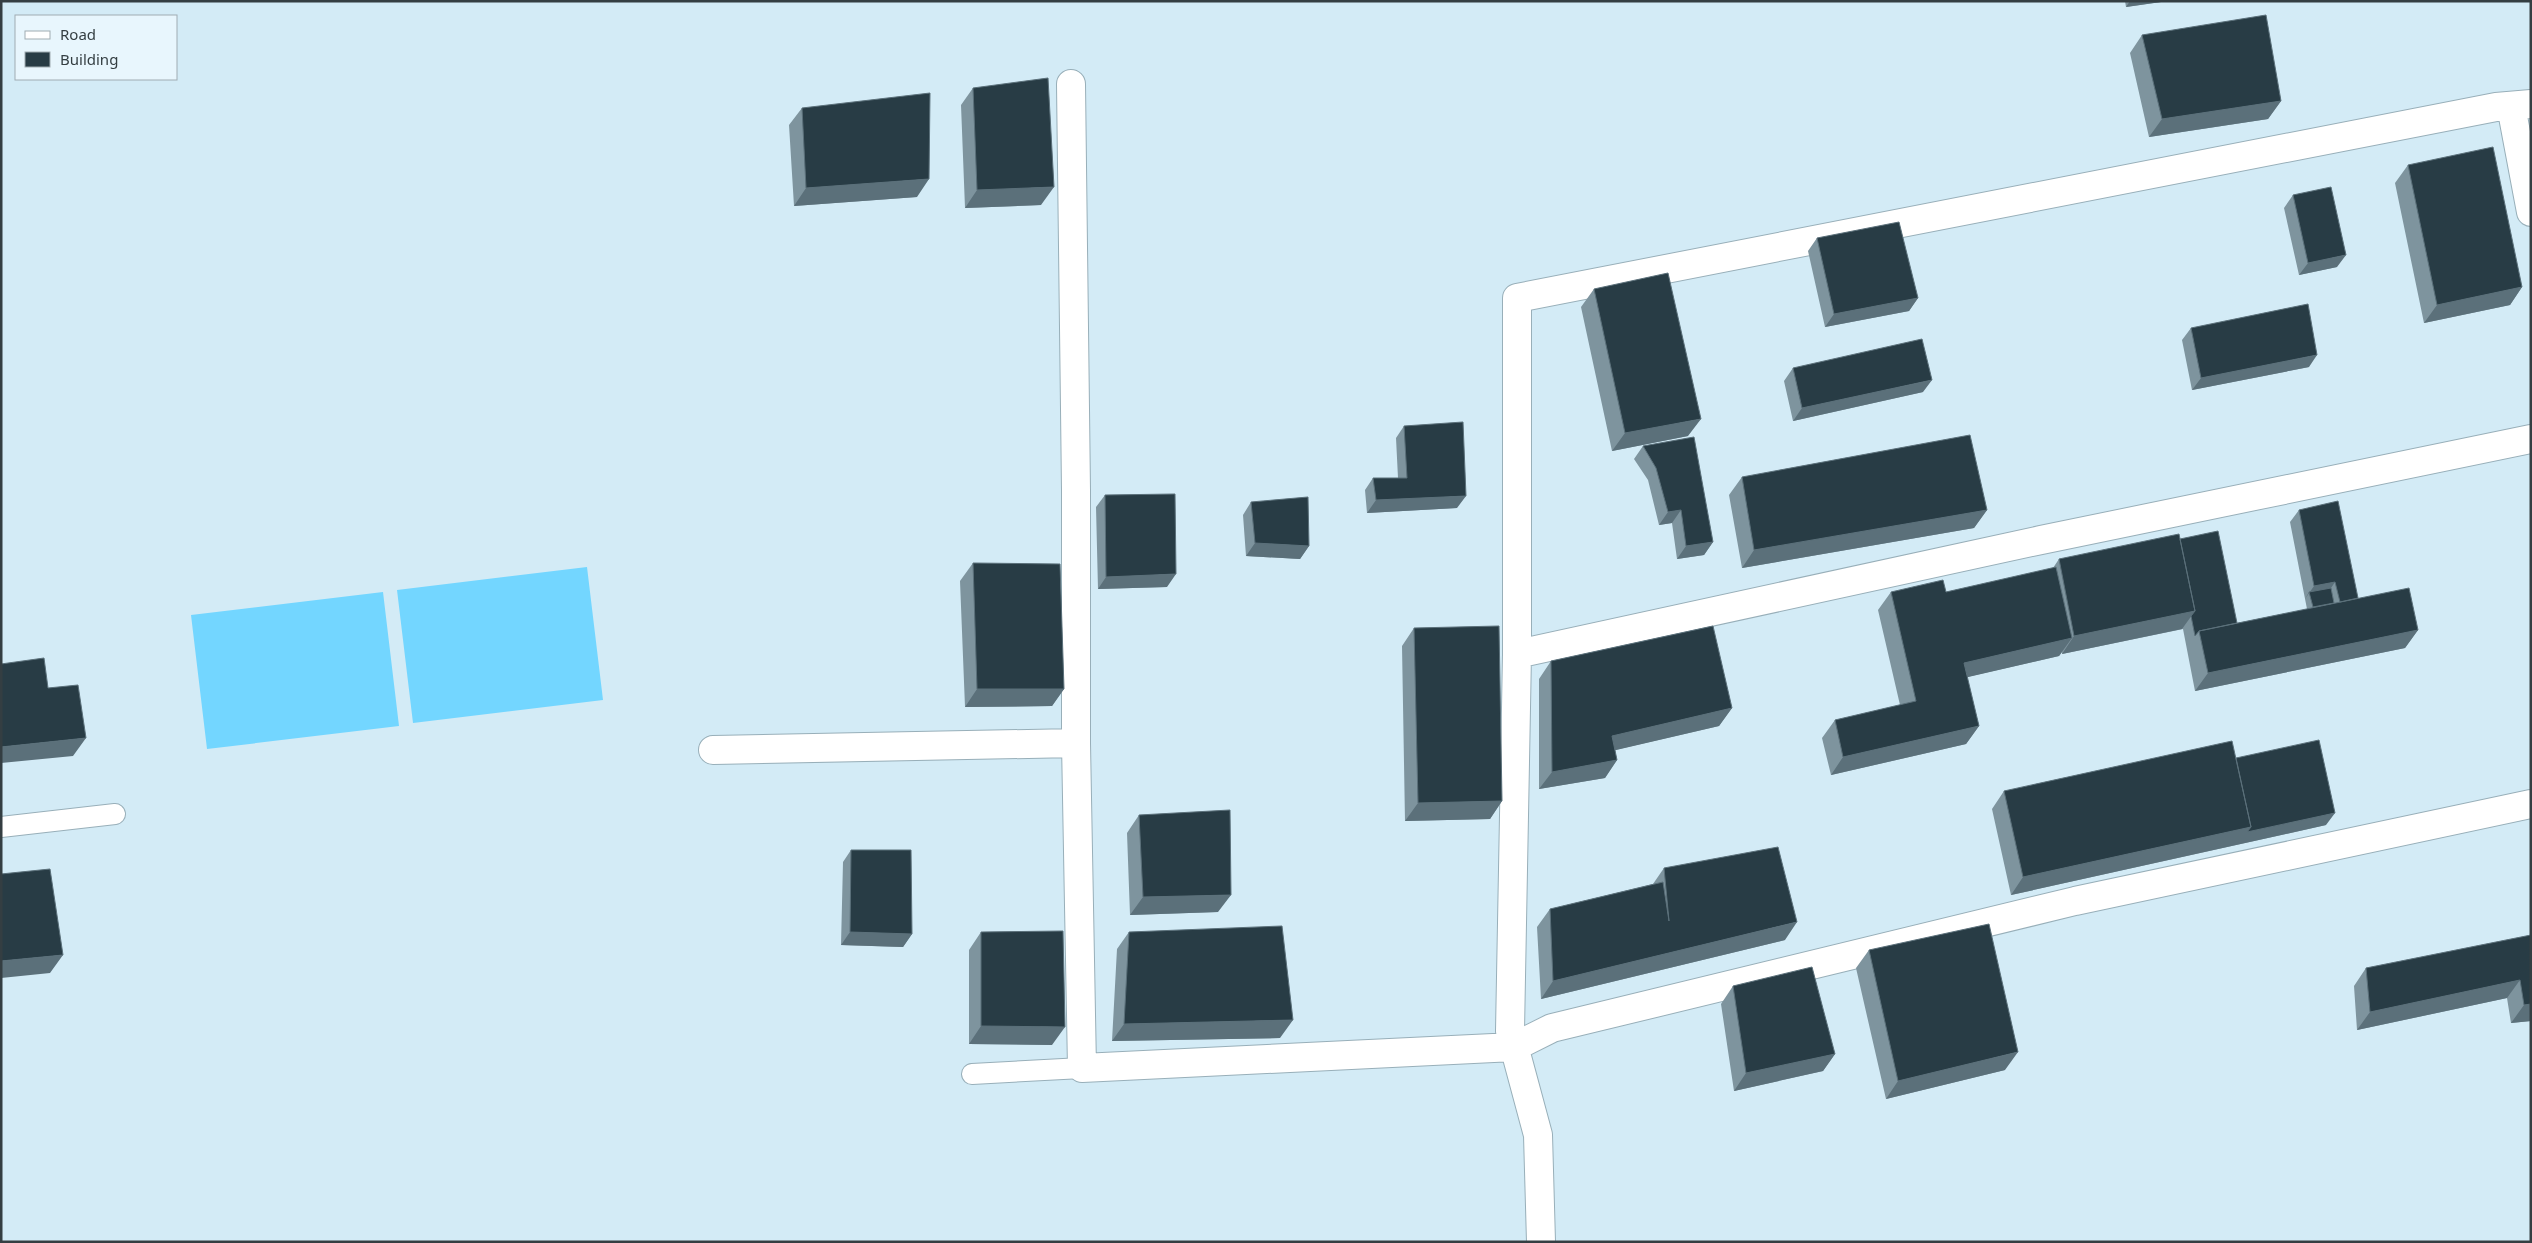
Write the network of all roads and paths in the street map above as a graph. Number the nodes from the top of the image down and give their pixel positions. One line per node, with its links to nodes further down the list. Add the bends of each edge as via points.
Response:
1 (1071, 84): 6 (street)
2 (2521, 105): 3 (street); 5 (street, via 1517,298)
3 (2531, 212)
4 (2531, 439): 5 (street, via 2041,540)
5 (1517, 654): 11 (street, via 1510,1031)
6 (1076, 743): 7 (street); 12 (street)
7 (712, 750)
8 (2531, 804): 11 (street, via 2065,904 1552,1028)
9 (115, 814): 10 (lane)
10 (1, 827)
11 (1514, 1047): 12 (street); 14 (street, via 1538,1135)
12 (1082, 1068): 13 (lane)
13 (972, 1074)
14 (1541, 1242)

